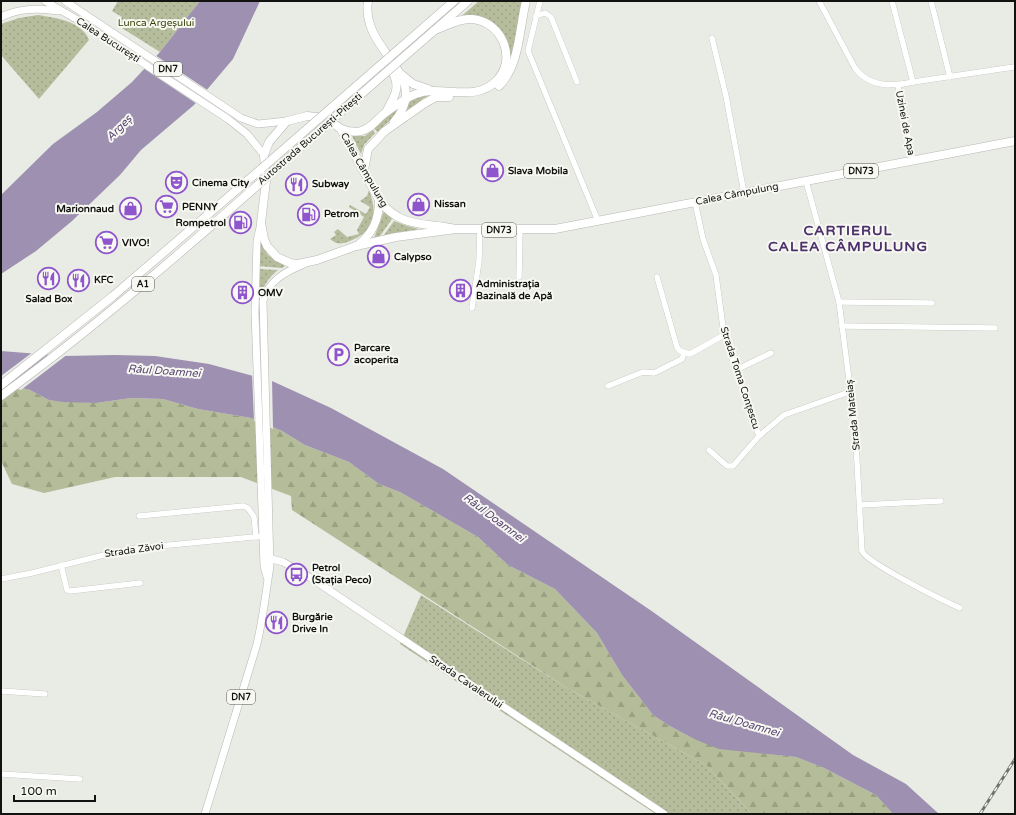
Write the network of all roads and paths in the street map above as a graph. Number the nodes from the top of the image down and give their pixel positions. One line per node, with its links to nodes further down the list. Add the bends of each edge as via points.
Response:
1 (45, 1): 15 (main road, Calea București / DN7)
2 (65, 1): 14 (main road, Calea București / DN7)
3 (74, 1): 14 (main road, DN7)
4 (363, 1): 28 (highway, via 362,16 365,29 397,82 396,94)
5 (368, 1): 21 (highway, via 367,16 371,31)
6 (454, 1): 13 (highway, Autostrada București-Pitești / A1)
7 (468, 1): 18 (highway, Autostrada București-Pitești / A1)
8 (526, 1): 31 (highway, via 513,64 499,86 477,96 433,98)
9 (540, 1): 16 (street)
10 (819, 1): 25 (street, via 862,77 881,84)
11 (892, 1): 24 (street)
12 (931, 1): 22 (street)
13 (448, 5): 58 (highway, Autostrada București-Pitești / A1, bridge, via 113,296)
14 (80, 11): 29 (main road, Calea București / DN7, via 251,123)
15 (65, 12): 17 (main road, via 34,9); 33 (main road, Calea București / DN7, via 228,119 247,134)
16 (536, 16): 23 (street, via 545,13 550,17); 40 (street, via 528,50)
17 (1, 17)
18 (435, 30): 26 (highway, via 465,20 484,22 500,36 504,42 506,55 501,75 488,87 472,92); 61 (highway, Autostrada București-Pitești / A1, bridge, via 120,303)
19 (712, 38): 37 (street)
20 (1014, 67): 22 (street)
21 (402, 74): 26 (highway, via 418,87); 27 (highway)
22 (950, 77): 24 (street)
23 (576, 82)
24 (913, 82): 25 (street)
25 (898, 86): 34 (street, Uzinei de Apa)
26 (437, 91): 27 (highway, via 417,94)
27 (406, 99): 28 (highway); 31 (highway, via 399,115)
28 (386, 113): 30 (highway, via 361,132)
29 (287, 121): 30 (highway, Calea Câmpulung / DN7, via 301,116 320,116); 33 (highway, DN7, via 272,137)
30 (341, 129): 35 (highway, Calea Câmpulung / DN7)
31 (385, 131): 35 (highway, via 371,144)
32 (1015, 141): 34 (highway, Calea Câmpulung / DN73)
33 (264, 155): 41 (highway, DN7, via 266,181)
34 (912, 160): 36 (highway, Calea Câmpulung / DN73)
35 (364, 170): 38 (highway, Calea Câmpulung / DN7)
36 (806, 181): 37 (highway, Calea Câmpulung / DN73); 49 (street, Strada Mateiaș)
37 (744, 193): 39 (highway, Calea Câmpulung / DN73)
38 (378, 200): 42 (highway, Calea Câmpulung, via 386,210 405,221); 45 (highway, DN7, via 379,212 375,225 367,238)
39 (695, 202): 40 (highway, Calea Câmpulung / DN73); 54 (street, Strada Toma Conțescu, via 703,239 716,275)
40 (598, 221): 44 (highway, Calea Câmpulung / DN73, via 555,229)
41 (261, 223): 46 (highway, DN7, via 264,239 277,257 290,263); 68 (main road, DN7, via 256,255 256,352 262,514)
42 (456, 229): 43 (highway, Calea Câmpulung / DN73); 45 (highway, Calea Câmpulung, via 396,237)
43 (480, 229): 44 (highway, Calea Câmpulung / DN73); 51 (street, via 479,261)
44 (520, 230): 47 (street)
45 (356, 246): 46 (highway, Calea Câmpulung / DN7)
46 (304, 264): 68 (main road, DN7, via 282,274 273,282 263,306 270,515)
47 (519, 277)
48 (657, 277): 55 (street, via 677,347)
49 (839, 302): 50 (street); 52 (street, Strada Mateiaș)
50 (932, 303)
51 (472, 308)
52 (842, 326): 53 (street); 60 (street, Strada Mateiaș)
53 (995, 328)
54 (724, 336): 55 (street, via 690,354); 57 (street, Strada Toma Conțescu)
55 (684, 353): 59 (street, via 682,359 654,373 643,372)
56 (771, 353): 57 (street)
57 (736, 370): 62 (street, Strada Toma Conțescu)
58 (1, 384)
59 (608, 386)
60 (852, 391): 62 (street, via 784,415); 65 (street, Strada Mateiaș)
61 (1, 396)
62 (759, 436): 63 (street, via 731,467 726,466)
63 (709, 450)
64 (941, 500): 65 (street)
65 (860, 505): 73 (street, Strada Mateiaș, via 863,555)
66 (139, 516): 67 (street, via 243,506 248,508 254,517)
67 (256, 536): 68 (street, Strada Zăvoi); 70 (street, Strada Zăvoi, via 128,549)
68 (267, 536): 69 (main road, DN7)
69 (267, 557): 78 (main road, DN7, via 263,616 257,644); 79 (main road, Strada Cavalerului, via 283,562 311,578)
70 (61, 565): 71 (street, Strada Zăvoi); 72 (street, via 67,590 70,592)
71 (1, 579)
72 (140, 583)
73 (960, 608)
74 (1, 691): 75 (street)
75 (45, 694)
76 (1, 774): 77 (street)
77 (80, 779)
78 (205, 814)
79 (664, 814)

